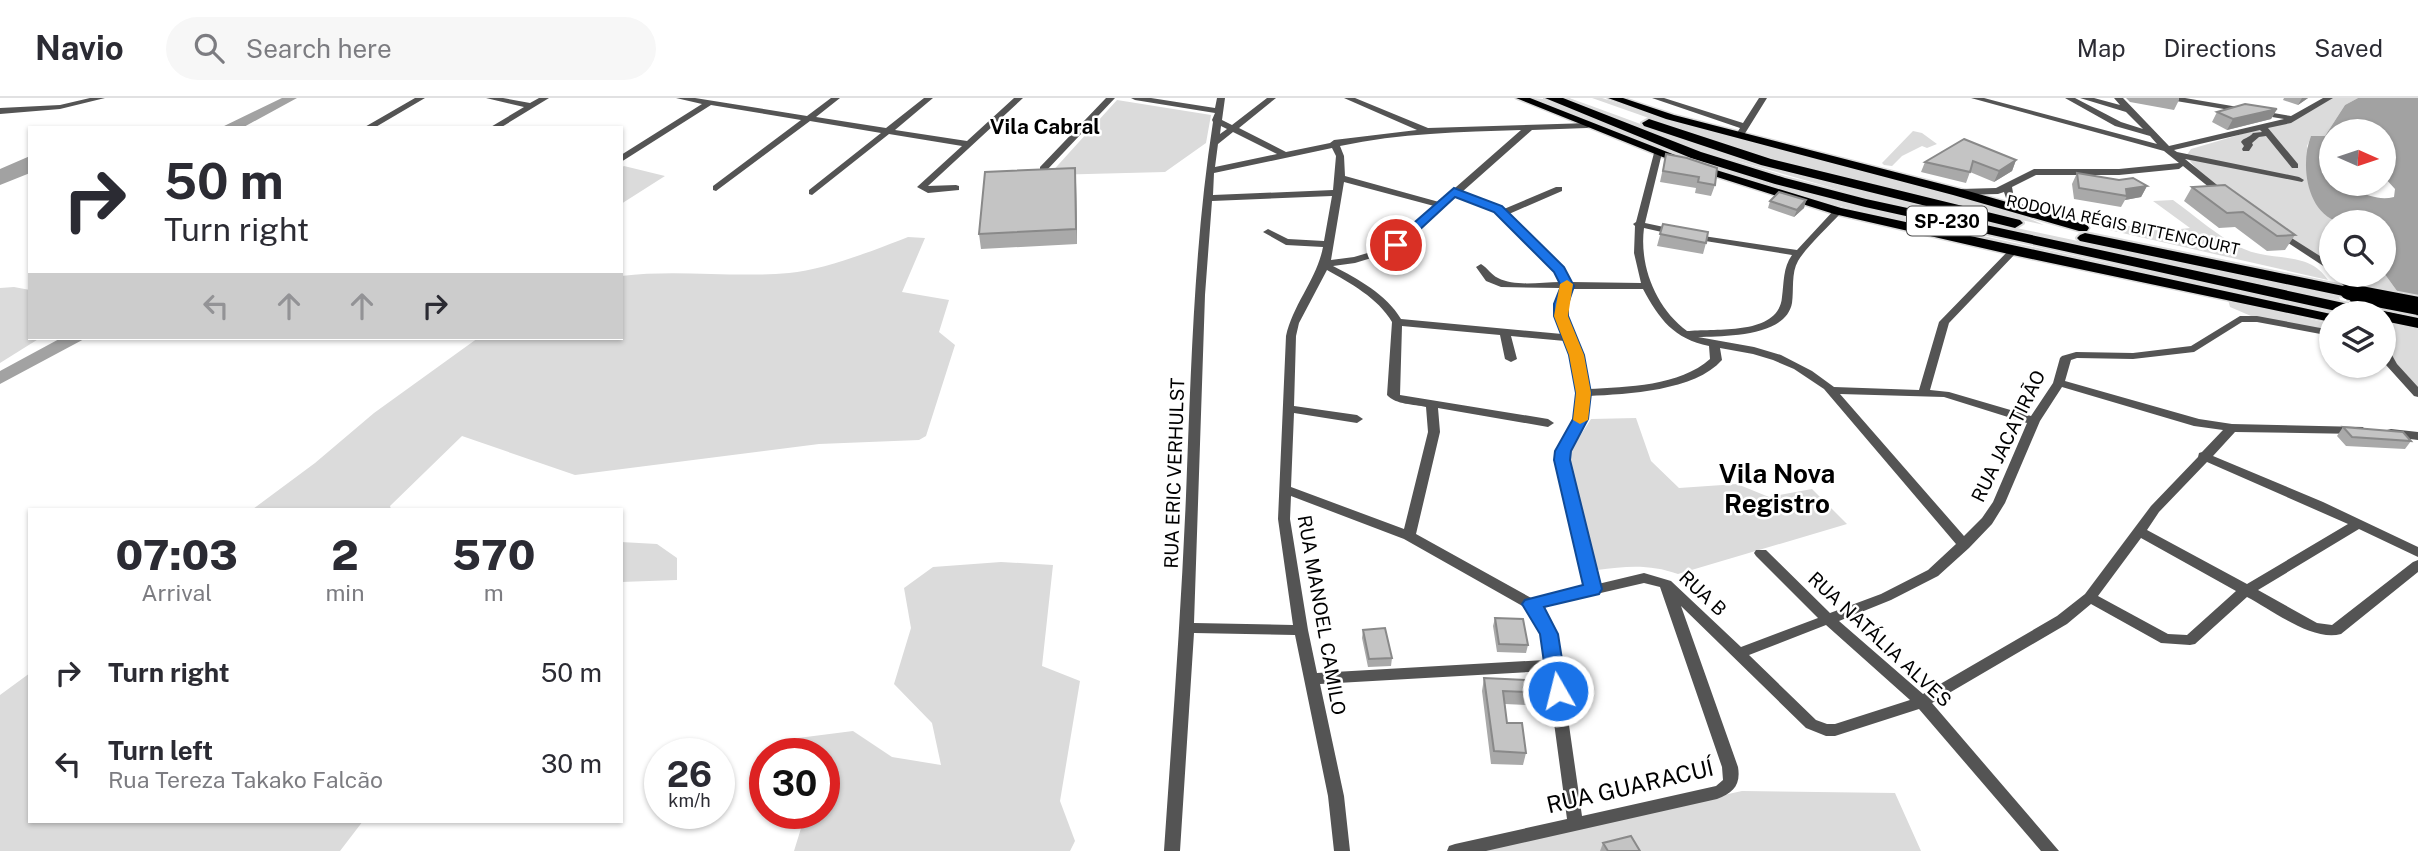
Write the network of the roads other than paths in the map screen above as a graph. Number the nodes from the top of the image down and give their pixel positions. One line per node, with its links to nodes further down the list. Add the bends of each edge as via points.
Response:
1 (101, 98): 32 (street, via 54,108)
2 (421, 98): 38 (street)
3 (490, 98): 30 (street)
4 (545, 98): 30 (street)
5 (680, 98): 27 (street)
6 (732, 98): 29 (street)
7 (836, 98): 35 (street)
8 (929, 98): 44 (street)
9 (1019, 98): 48 (street)
10 (1111, 98): 58 (street)
11 (1135, 98): 34 (street)
12 (1221, 98): 34 (street, RUA ERIC VERHULST)
13 (1272, 98): 41 (street)
14 (1348, 98): 42 (street)
15 (1521, 98): 37 (main road)
16 (1551, 98): 90 (highway, RODOVIA RÉGIS BITTENCOURT / SP-230, via 1696,155 1780,181)
17 (1583, 98): 87 (highway, RODOVIA RÉGIS BITTENCOURT / SP-230, via 1728,150 1844,183)
18 (1613, 98): 33 (main road)
19 (1656, 98): 28 (street)
20 (1763, 98): 45 (street)
21 (1975, 98): 50 (street)
22 (2069, 98): 46 (street, via 2118,124)
23 (2084, 98): 31 (street)
24 (2118, 98): 31 (street)
25 (2170, 98): 36 (street)
26 (2329, 98): 36 (street)
27 (709, 103): 29 (street); 55 (street)
28 (1673, 104): 33 (main road); 45 (street)
29 (722, 105): 35 (street)
30 (532, 106): 39 (street)
31 (2130, 110): 46 (street)
32 (0, 111)
33 (1660, 114): 45 (main road)
34 (1217, 115): 41 (street); 49 (street, RUA ERIC VERHULST)
35 (807, 119): 44 (street); 64 (street)
36 (2294, 119): 43 (street)
37 (1587, 125): 40 (street); 52 (main road)
38 (371, 126)
39 (497, 126)
40 (1530, 127): 42 (street); 68 (street)
41 (1235, 128): 49 (street); 53 (street)
42 (1428, 131): 47 (street)
43 (2266, 131): 50 (street); 51 (street, via 2245,142 2249,145); 57 (street)
44 (885, 132): 48 (street); 67 (street)
45 (1742, 132): 69 (main road)
46 (2154, 135): 50 (street)
47 (1334, 143): 53 (street); 61 (street, RUA MANOEL CAMILO)
48 (968, 144): 65 (street, via 922,187)
49 (1213, 144): 59 (street, RUA ERIC VERHULST)
50 (2167, 149): 54 (street); 56 (street)
51 (2246, 149)
52 (1658, 153): 74 (main road); 77 (street)
53 (1283, 154): 59 (street)
54 (2177, 155): 60 (street); 62 (street)
55 (623, 158)
56 (2179, 166): 60 (street); 63 (street, via 2119,172 2036,171)
57 (2295, 166)
58 (1043, 169)
59 (1210, 171): 71 (street, RUA ERIC VERHULST)
60 (2197, 176): 72 (street)
61 (1340, 178): 70 (street, RUA MANOEL CAMILO); 73 (street)
62 (2299, 180)
63 (2007, 187): 69 (street, via 1990,193); 76 (street, via 2008,197 2018,207)
64 (716, 188)
65 (956, 188)
66 (1559, 189): 75 (street)
67 (812, 192)
68 (1454, 192): 73 (street); 75 (street)
69 (1957, 192): 76 (main road)
70 (1338, 193): 71 (street); 81 (street, RUA MANOEL CAMILO)
71 (1207, 198): 132 (street, RUA ERIC VERHULST)
72 (2233, 201)
73 (1440, 205): 85 (street, via 1391,249)
74 (1838, 211): 82 (main road); 83 (street)
75 (1503, 213): 88 (street, via 1560,270)
76 (2040, 216): 79 (main road)
77 (1638, 224): 83 (street); 89 (street, via 1638,260)
78 (2266, 224): 84 (street)
79 (2083, 228): 87 (highway)
80 (1268, 232): 81 (street, via 1286,242)
81 (1328, 244): 85 (street, RUA MANOEL CAMILO)
82 (2013, 251): 92 (main road); 105 (street, via 1944,322)
83 (1799, 253): 98 (street, via 1790,269 1785,313 1777,320 1755,328)
84 (2319, 260)
85 (1324, 264): 94 (street, via 1390,310); 109 (street, RUA MANOEL CAMILO, via 1292,329)
86 (1481, 267): 88 (street, via 1490,279 1506,285)
87 (2286, 279): 91 (highway, RODOVIA RÉGIS BITTENCOURT / SP-230, bridge)
88 (1567, 286): 89 (street); 99 (street, via 1560,310)
89 (1647, 286): 98 (street, via 1670,322)
90 (2319, 302)
91 (2418, 306)
92 (2319, 317)
93 (2396, 318): 95 (highway)
94 (1397, 322): 97 (street); 108 (street, via 1393,395 1401,400)
95 (2418, 323)
96 (2319, 331): 103 (street, RUA JACATIRÃO, via 2240,319 2194,349 2124,357 2071,356 2064,360)
97 (1505, 333): 99 (street); 101 (street)
98 (1685, 334): 100 (street)
99 (1569, 338): 106 (street, via 1577,355)
100 (1714, 343): 104 (street, via 1788,360); 106 (street, via 1716,359 1704,370 1649,386)
101 (1511, 359)
102 (2396, 369): 107 (street)
103 (2059, 383): 111 (street, RUA JACATIRÃO); 113 (street, via 2173,418)
104 (1830, 390): 105 (street); 122 (street)
105 (1924, 392): 111 (street)
106 (1583, 393): 127 (street, via 1580,419 1562,460)
107 (2418, 394)
108 (1432, 402): 112 (street); 121 (street, via 1434,432)
109 (1288, 409): 110 (street); 118 (street, RUA MANOEL CAMILO)
110 (1357, 418)
111 (2034, 421): 122 (street, RUA JACATIRÃO, via 1999,503)
112 (1548, 423)
113 (2232, 428): 114 (street); 117 (street)
114 (2366, 430)
115 (2379, 432): 116 (street)
116 (2418, 436)
117 (2203, 456): 119 (street); 120 (street)
118 (1284, 489): 121 (street); 133 (street, RUA MANOEL CAMILO, via 1284,519)
119 (2358, 524): 123 (street); 128 (street)
120 (2139, 531): 128 (street); 129 (street)
121 (1409, 536): 130 (street)
122 (1964, 545): 131 (street, RUA JACATIRÃO, via 1920,581)
123 (2418, 552)
124 (1762, 553): 131 (street, RUA NATÁLIA ALVES)
125 (2418, 565): 128 (street, via 2336,630 2313,627)
126 (1666, 584): 127 (street, RUA B, via 1644,578); 134 (street, RUA B); 138 (street, RUA GUARACUÍ, via 1731,780 1717,792)
127 (1593, 589): 130 (street, RUA B)
128 (2248, 590): 129 (street, via 2196,637 2184,641 2158,636)
129 (2090, 597): 137 (street, via 2062,620)
130 (1531, 604): 135 (street, via 1547,628)
131 (1827, 618): 134 (street, RUA JACATIRÃO); 137 (street, RUA NATÁLIA ALVES)
132 (1187, 628): 133 (street); 139 (street, RUA ERIC VERHULST)
133 (1301, 630): 136 (street, RUA MANOEL CAMILO)
134 (1738, 653): 137 (street, RUA B, via 1811,723 1826,730)
135 (1554, 665): 136 (street); 138 (street)
136 (1312, 679): 140 (street, RUA MANOEL CAMILO, via 1336,796)
137 (1922, 702): 142 (street, RUA NATÁLIA ALVES)
138 (1576, 822): 141 (street, RUA GUARACUÍ)
139 (1172, 851)
140 (1342, 851)
141 (1455, 851)
142 (2051, 851)

